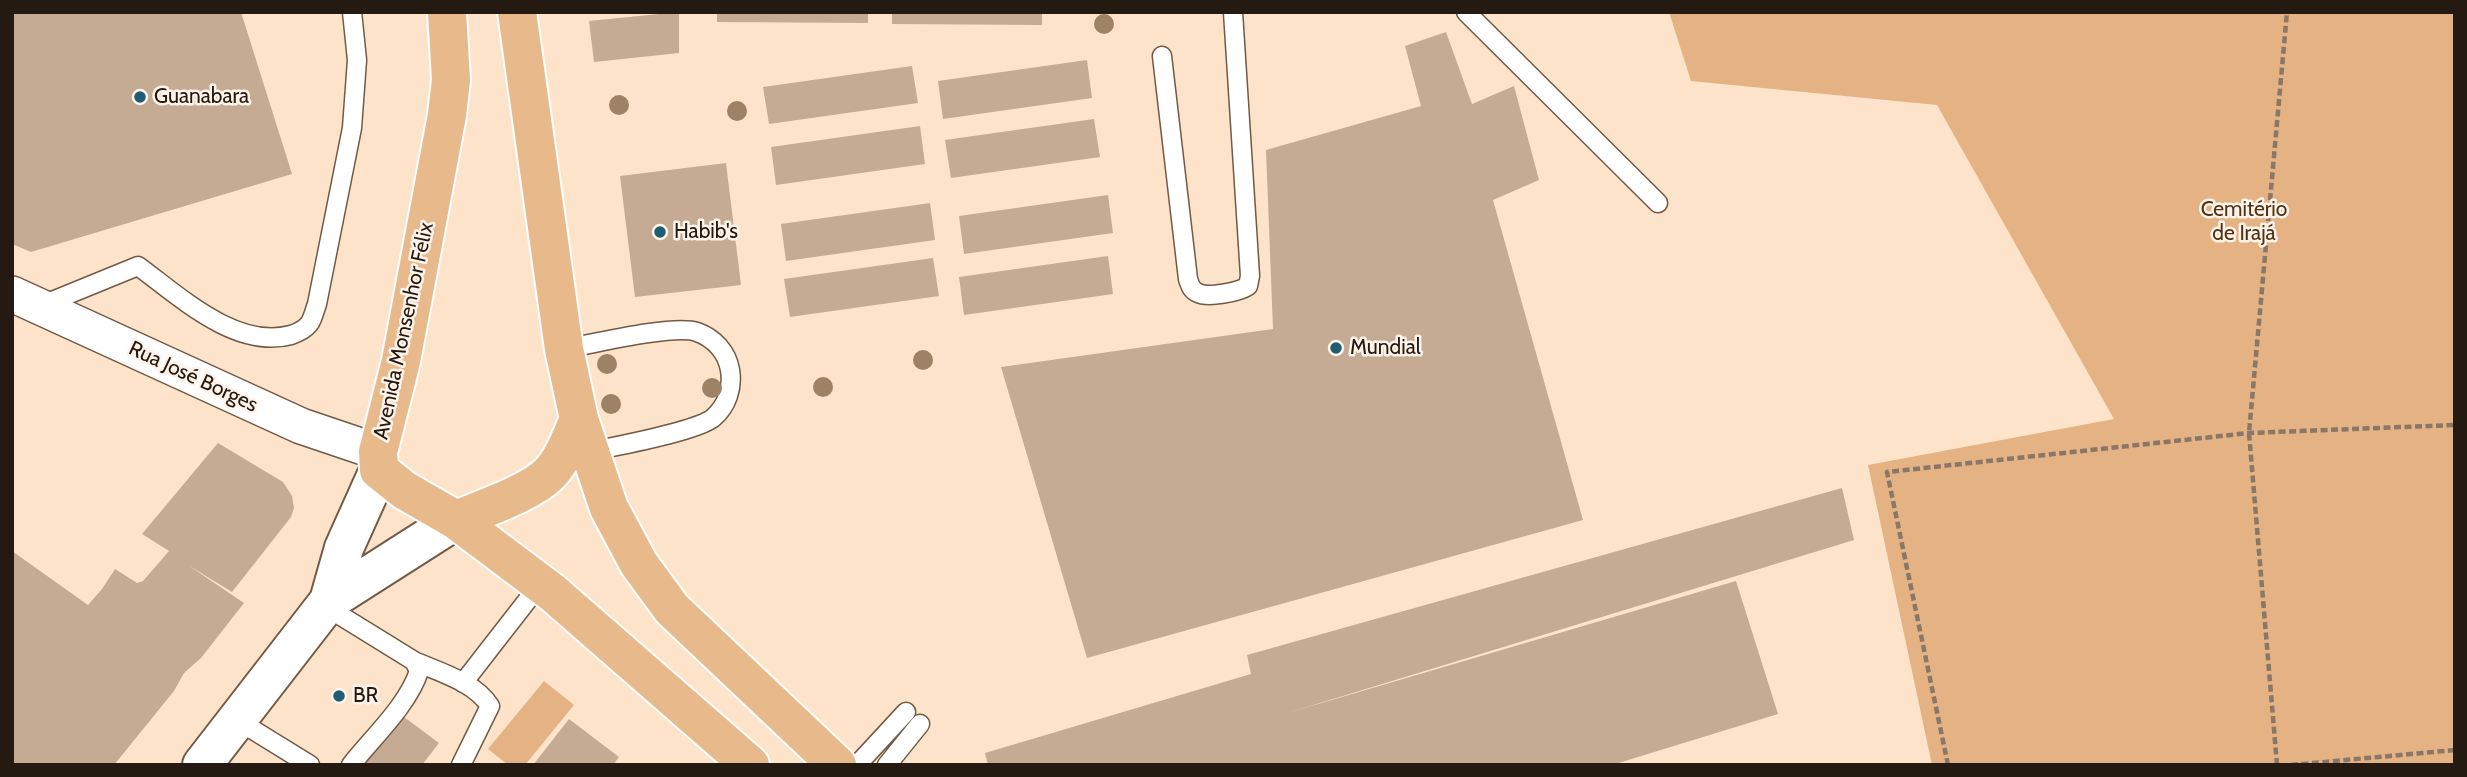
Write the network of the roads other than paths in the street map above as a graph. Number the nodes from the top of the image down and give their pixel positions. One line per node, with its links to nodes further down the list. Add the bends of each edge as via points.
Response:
1 (352, 12): 8 (lane, via 357,60 352,128 310,323 281,337 254,337 232,330 138,266)
2 (447, 12): 11 (main road, Avenida Monsenhor Félix, via 451,80 447,115)
3 (517, 12): 9 (main road)
4 (1233, 12): 6 (lane, via 1250,276 1248,286 1240,292 1199,294 1191,288)
5 (1466, 12): 7 (lane)
6 (1161, 56)
7 (1658, 203)
8 (26, 300): 11 (street, Rua José Borges)
9 (564, 349): 10 (main road); 10 (lane, via 671,330 696,331 716,342 728,360 732,383 725,405 711,419 693,428)
10 (584, 435): 12 (main road, via 567,448 550,474); 26 (main road, via 609,508 639,564 672,609)
11 (378, 461): 12 (main road, Avenida Monsenhor Félix, via 404,490); 14 (main road)
12 (456, 520): 13 (main road, Avenida Monsenhor Félix); 14 (main road)
13 (540, 584): 16 (lane); 25 (main road, Avenida Monsenhor Félix)
14 (327, 603): 15 (lane); 18 (main road)
15 (414, 661): 16 (lane); 23 (lane, via 419,671 414,685)
16 (463, 683): 24 (lane, via 490,706)
17 (906, 712): 27 (lane)
18 (237, 720): 21 (main road); 22 (lane)
19 (920, 724): 20 (lane)
20 (893, 761)
21 (202, 765)
22 (310, 765)
23 (351, 765)
24 (461, 765)
25 (750, 765)
26 (837, 765)
27 (857, 765)

